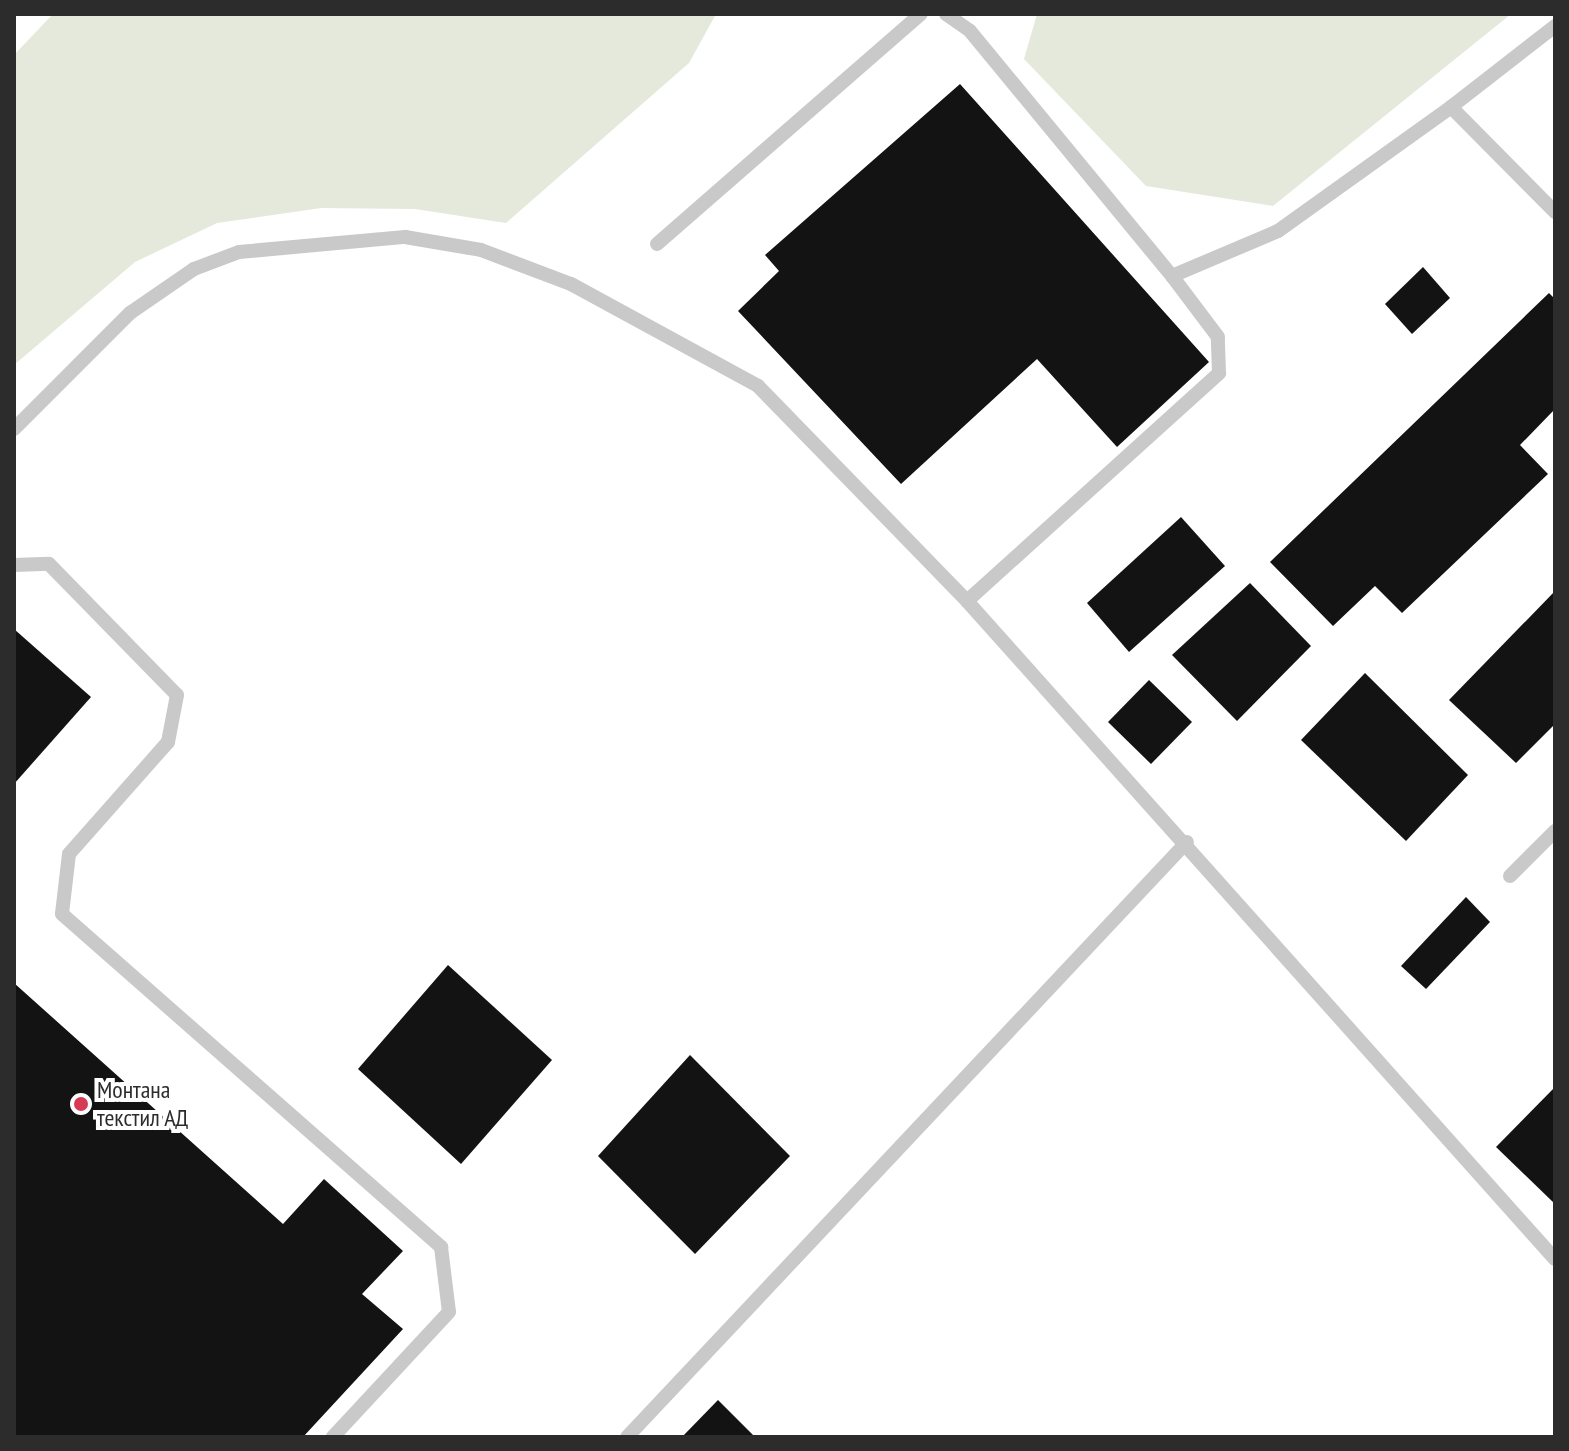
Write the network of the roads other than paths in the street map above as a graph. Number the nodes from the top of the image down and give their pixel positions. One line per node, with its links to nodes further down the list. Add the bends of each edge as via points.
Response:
1 (921, 14): 6 (lane)
2 (946, 14): 7 (lane, via 970,31)
3 (1555, 26): 4 (lane)
4 (1451, 107): 5 (lane); 7 (lane, via 1278,231)
5 (1555, 212)
6 (657, 244)
7 (1172, 276): 10 (lane, via 1218,337 1219,373)
8 (14, 429): 10 (lane, via 130,313 194,269 239,252 311,241 405,237 481,250 571,284 758,386)
9 (14, 565): 15 (lane, via 49,564 177,695 168,742 69,854 62,914 441,1247 449,1312)
10 (967, 601): 12 (lane)
11 (1555, 831): 13 (lane)
12 (1187, 842): 14 (lane); 16 (lane)
13 (1510, 876)
14 (1555, 1259)
15 (333, 1437)
16 (627, 1437)

